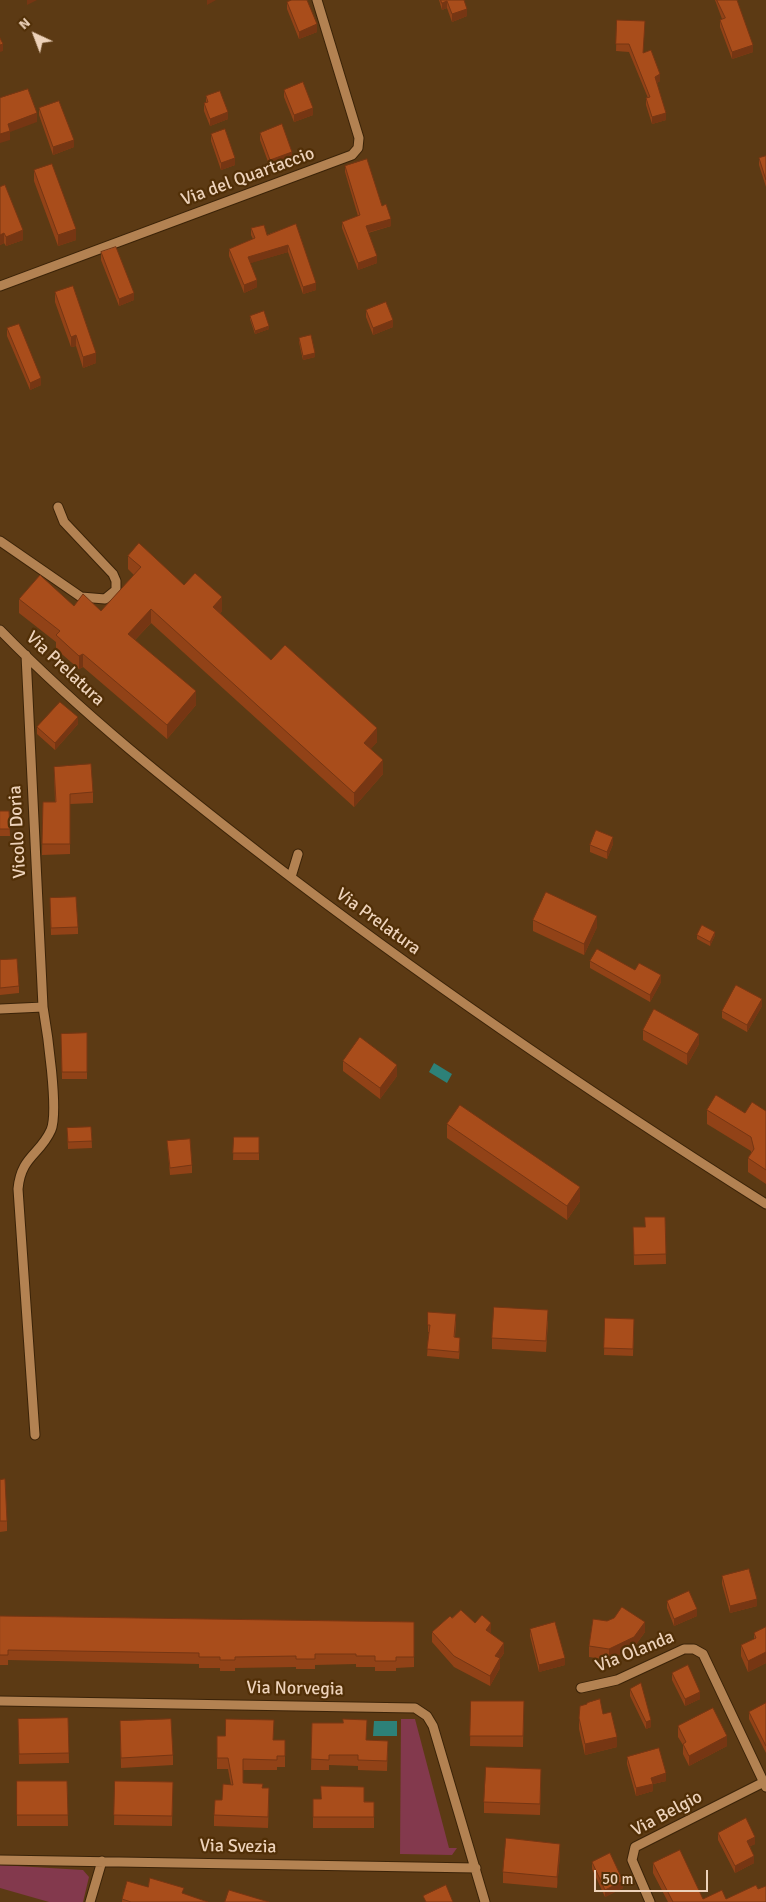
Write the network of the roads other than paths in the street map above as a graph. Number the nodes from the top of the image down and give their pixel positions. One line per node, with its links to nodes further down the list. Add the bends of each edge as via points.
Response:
1 (316, 0): 2 (street, Via del Quartaccio, via 359,138 358,148 352,155)
2 (0, 286)
3 (58, 507): 4 (street, via 64,522 113,574 116,590 109,597 100,600 81,597)
4 (0, 541)
5 (0, 630): 6 (street, Via Prelatura)
6 (26, 655): 8 (street, Via Prelatura, via 144,762); 9 (street, Vicolo Doria)
7 (298, 854): 8 (street)
8 (291, 877): 11 (street, Via Prelatura, via 474,1012)
9 (43, 1007): 10 (street); 12 (street, Vicolo Doria, via 54,1122 48,1136 24,1164 18,1189)
10 (0, 1009)
11 (766, 1204)
12 (35, 1435)
13 (581, 1688): 15 (street, Via Olanda, via 617,1680 684,1649 698,1650 703,1654)
14 (0, 1702): 18 (street, Via Norvegia, via 415,1708 423,1712 431,1723)
15 (765, 1783): 21 (street, Via Belgio, via 635,1847 632,1860)
16 (0, 1860): 17 (street, Via Svezia)
17 (102, 1861): 18 (street, Via Svezia); 19 (street)
18 (476, 1868): 20 (street, Via Norvegia)
19 (90, 1902)
20 (485, 1902)
21 (650, 1902)

